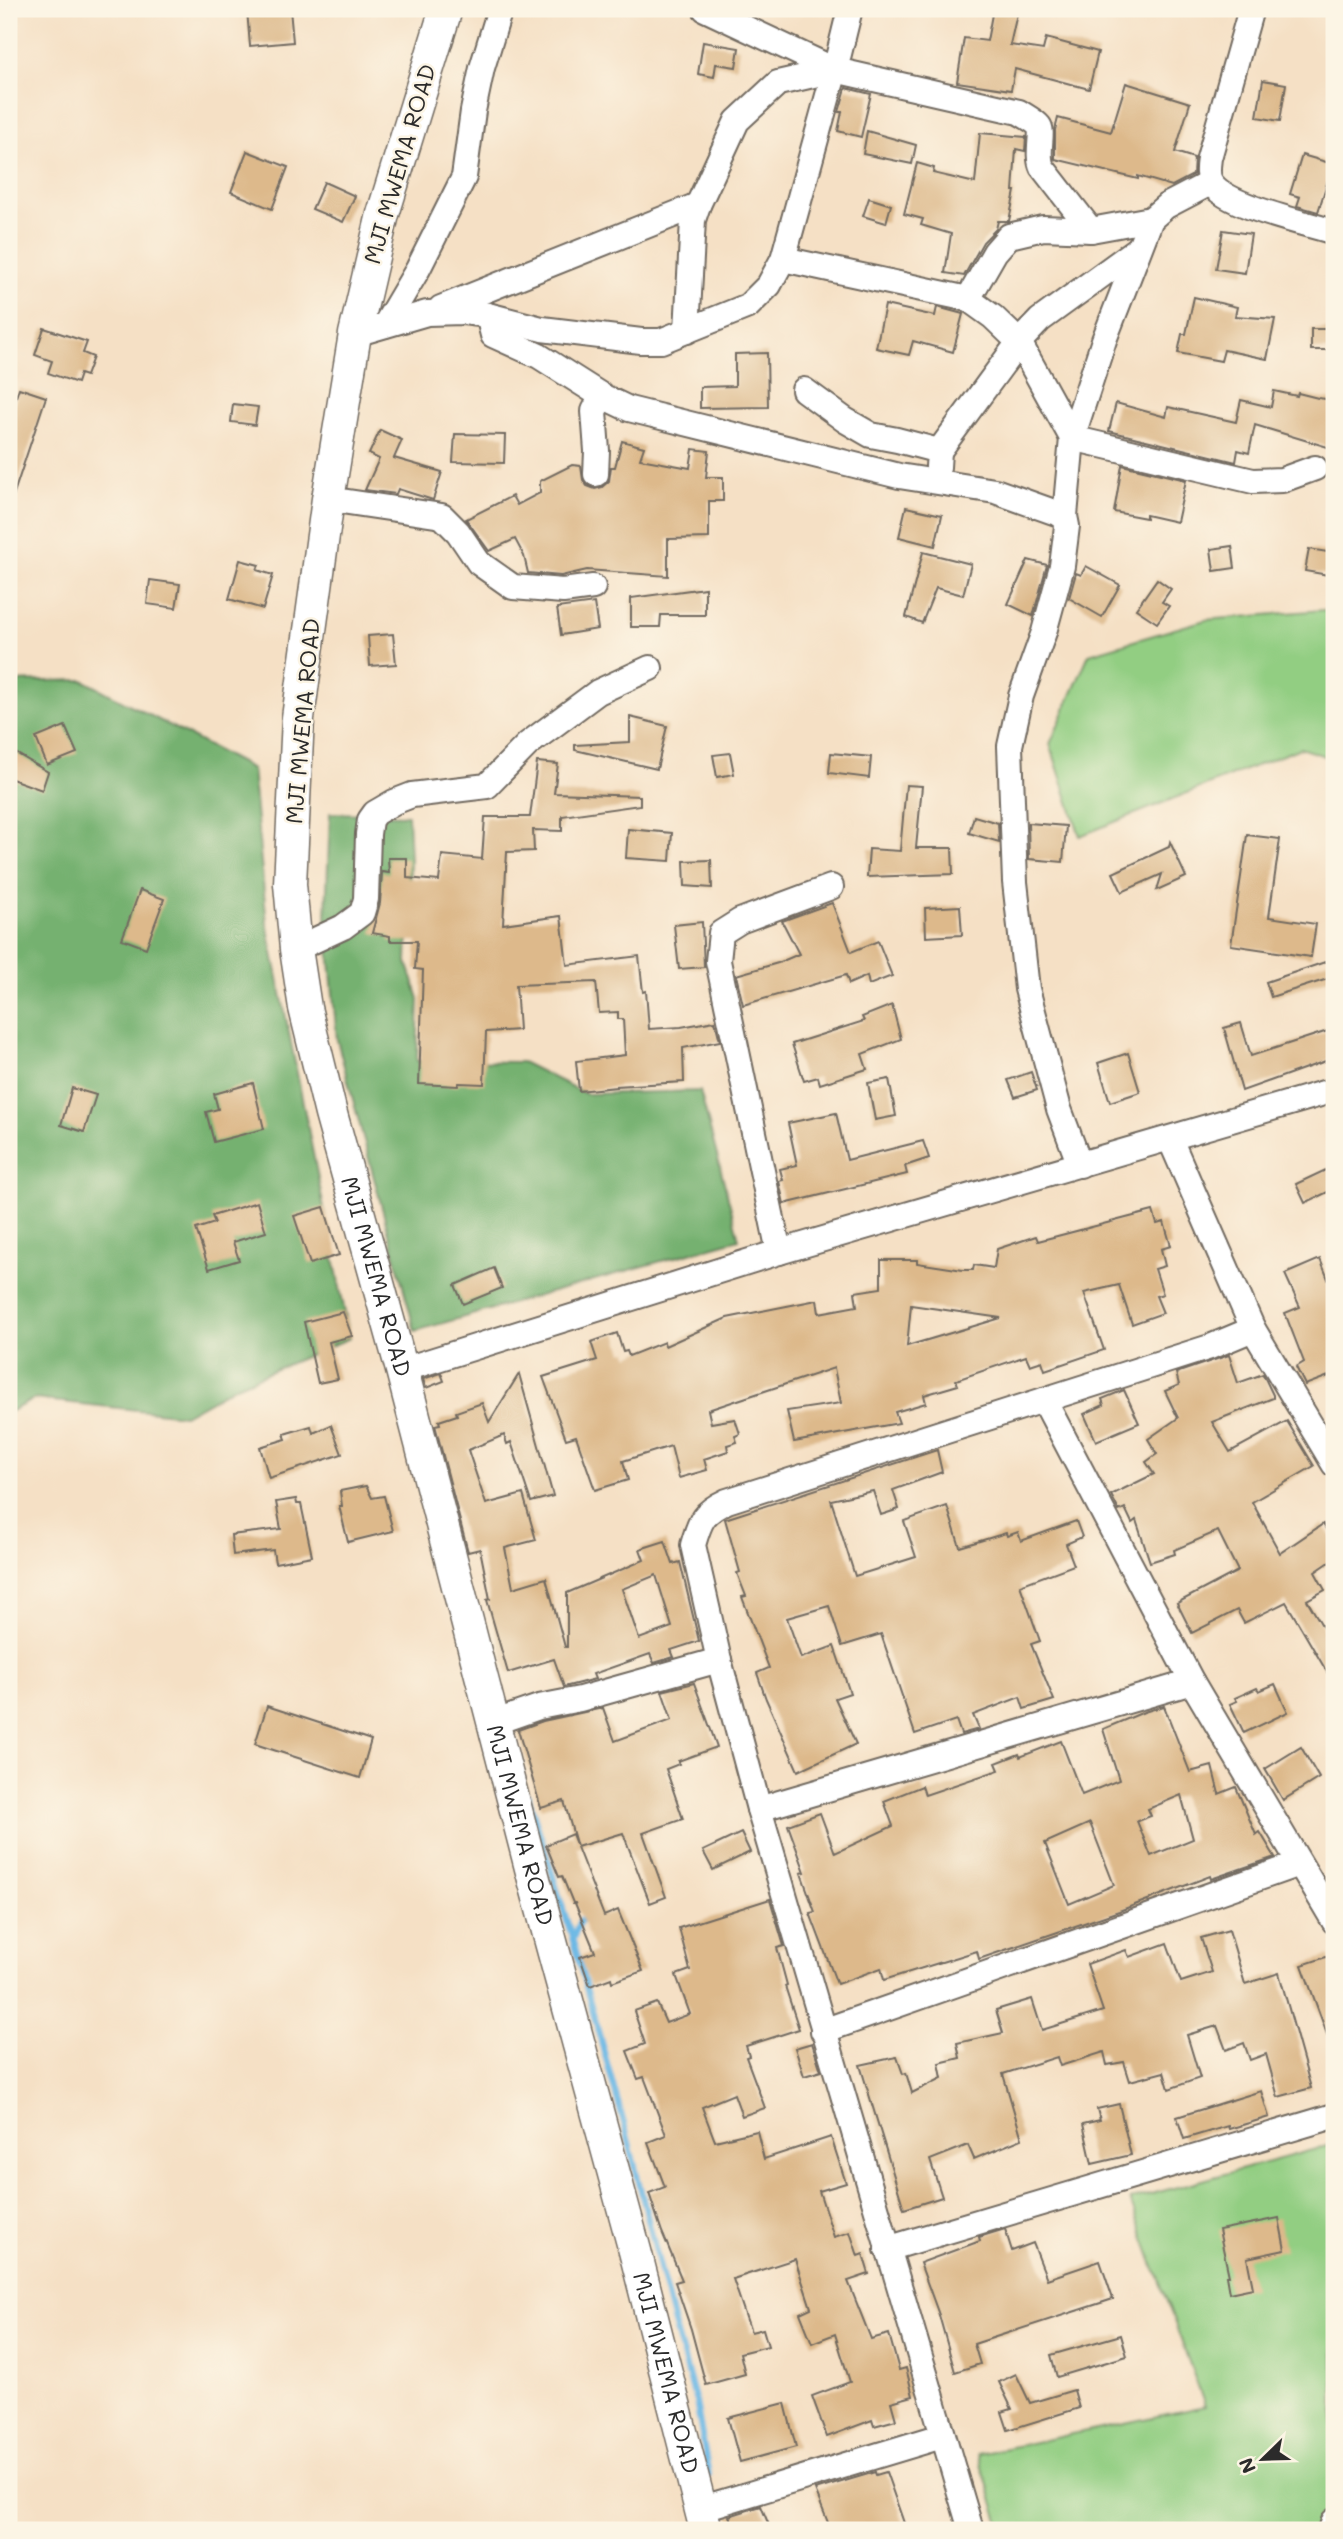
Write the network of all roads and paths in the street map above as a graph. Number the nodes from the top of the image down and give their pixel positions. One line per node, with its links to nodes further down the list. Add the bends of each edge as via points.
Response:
1 (446, 9): 19 (main road, MJI MWEMA ROAD, via 383,214)
2 (500, 9): 17 (street, via 482,68 464,177)
3 (705, 9): 6 (street)
4 (850, 9): 6 (street)
5 (1251, 9): 7 (street, via 1209,158)
6 (835, 70): 8 (street, via 778,83 737,121); 10 (street, via 1020,113 1039,126 1042,167); 13 (street)
7 (1210, 183): 9 (street, via 1166,206); 11 (street, via 1244,204)
8 (698, 205): 15 (street); 18 (street, via 693,220)
9 (1152, 219): 10 (street); 12 (street)
10 (1091, 230): 14 (street, via 1043,228 1009,236)
11 (1334, 232)
12 (1139, 248): 20 (street, via 1040,320); 23 (street)
13 (783, 259): 14 (street); 18 (street, via 769,285 748,306)
14 (968, 299): 20 (street)
15 (427, 313): 16 (street); 17 (street)
16 (488, 315): 18 (street, via 542,329 641,341 661,341); 22 (street, via 493,335 539,356)
17 (385, 325): 19 (street)
18 (687, 331)
19 (355, 334): 28 (main road, MJI MWEMA ROAD)
20 (1019, 342): 23 (street); 24 (street)
21 (804, 390): 24 (street, via 870,435)
22 (602, 396): 26 (street, via 594,411); 27 (street, via 629,409 690,425)
23 (1072, 438): 25 (street, via 1253,481 1282,480); 29 (street)
24 (939, 452): 27 (street)
25 (1315, 468)
26 (596, 474)
27 (937, 482): 29 (street, via 995,491)
28 (328, 499): 30 (street, via 442,516 479,563 513,587 563,591); 33 (main road, MJI MWEMA ROAD, via 298,718 290,884)
29 (1065, 516): 36 (street, via 1062,566 1010,746 1015,882 1027,989 1059,1109)
30 (593, 587)
31 (650, 668): 33 (street, via 598,692 528,744 486,786 412,795 375,813 368,834 362,913)
32 (831, 887): 37 (street, via 740,921 721,933 718,961)
33 (296, 948): 39 (main road, MJI MWEMA ROAD, via 305,1008 331,1114)
34 (1334, 1090): 35 (street)
35 (1170, 1139): 36 (street); 38 (street)
36 (1080, 1165): 37 (street)
37 (779, 1252): 39 (street)
38 (1253, 1329): 40 (street); 41 (street)
39 (402, 1370): 44 (main road, MJI MWEMA ROAD)
40 (1044, 1400): 42 (street, via 708,1510 693,1545); 43 (street)
41 (1334, 1464)
42 (719, 1660): 44 (street); 45 (street)
43 (1192, 1682): 45 (street); 46 (street)
44 (493, 1723): 52 (main road, MJI MWEMA ROAD)
45 (759, 1809): 48 (street)
46 (1298, 1864): 47 (street); 48 (street)
47 (1334, 1921)
48 (823, 2031): 50 (street)
49 (1334, 2116): 50 (street)
50 (887, 2249): 51 (street)
51 (942, 2437): 52 (street); 54 (street)
52 (703, 2520)
53 (1334, 2521): 55 (street)
54 (971, 2530)
55 (1331, 2530)

